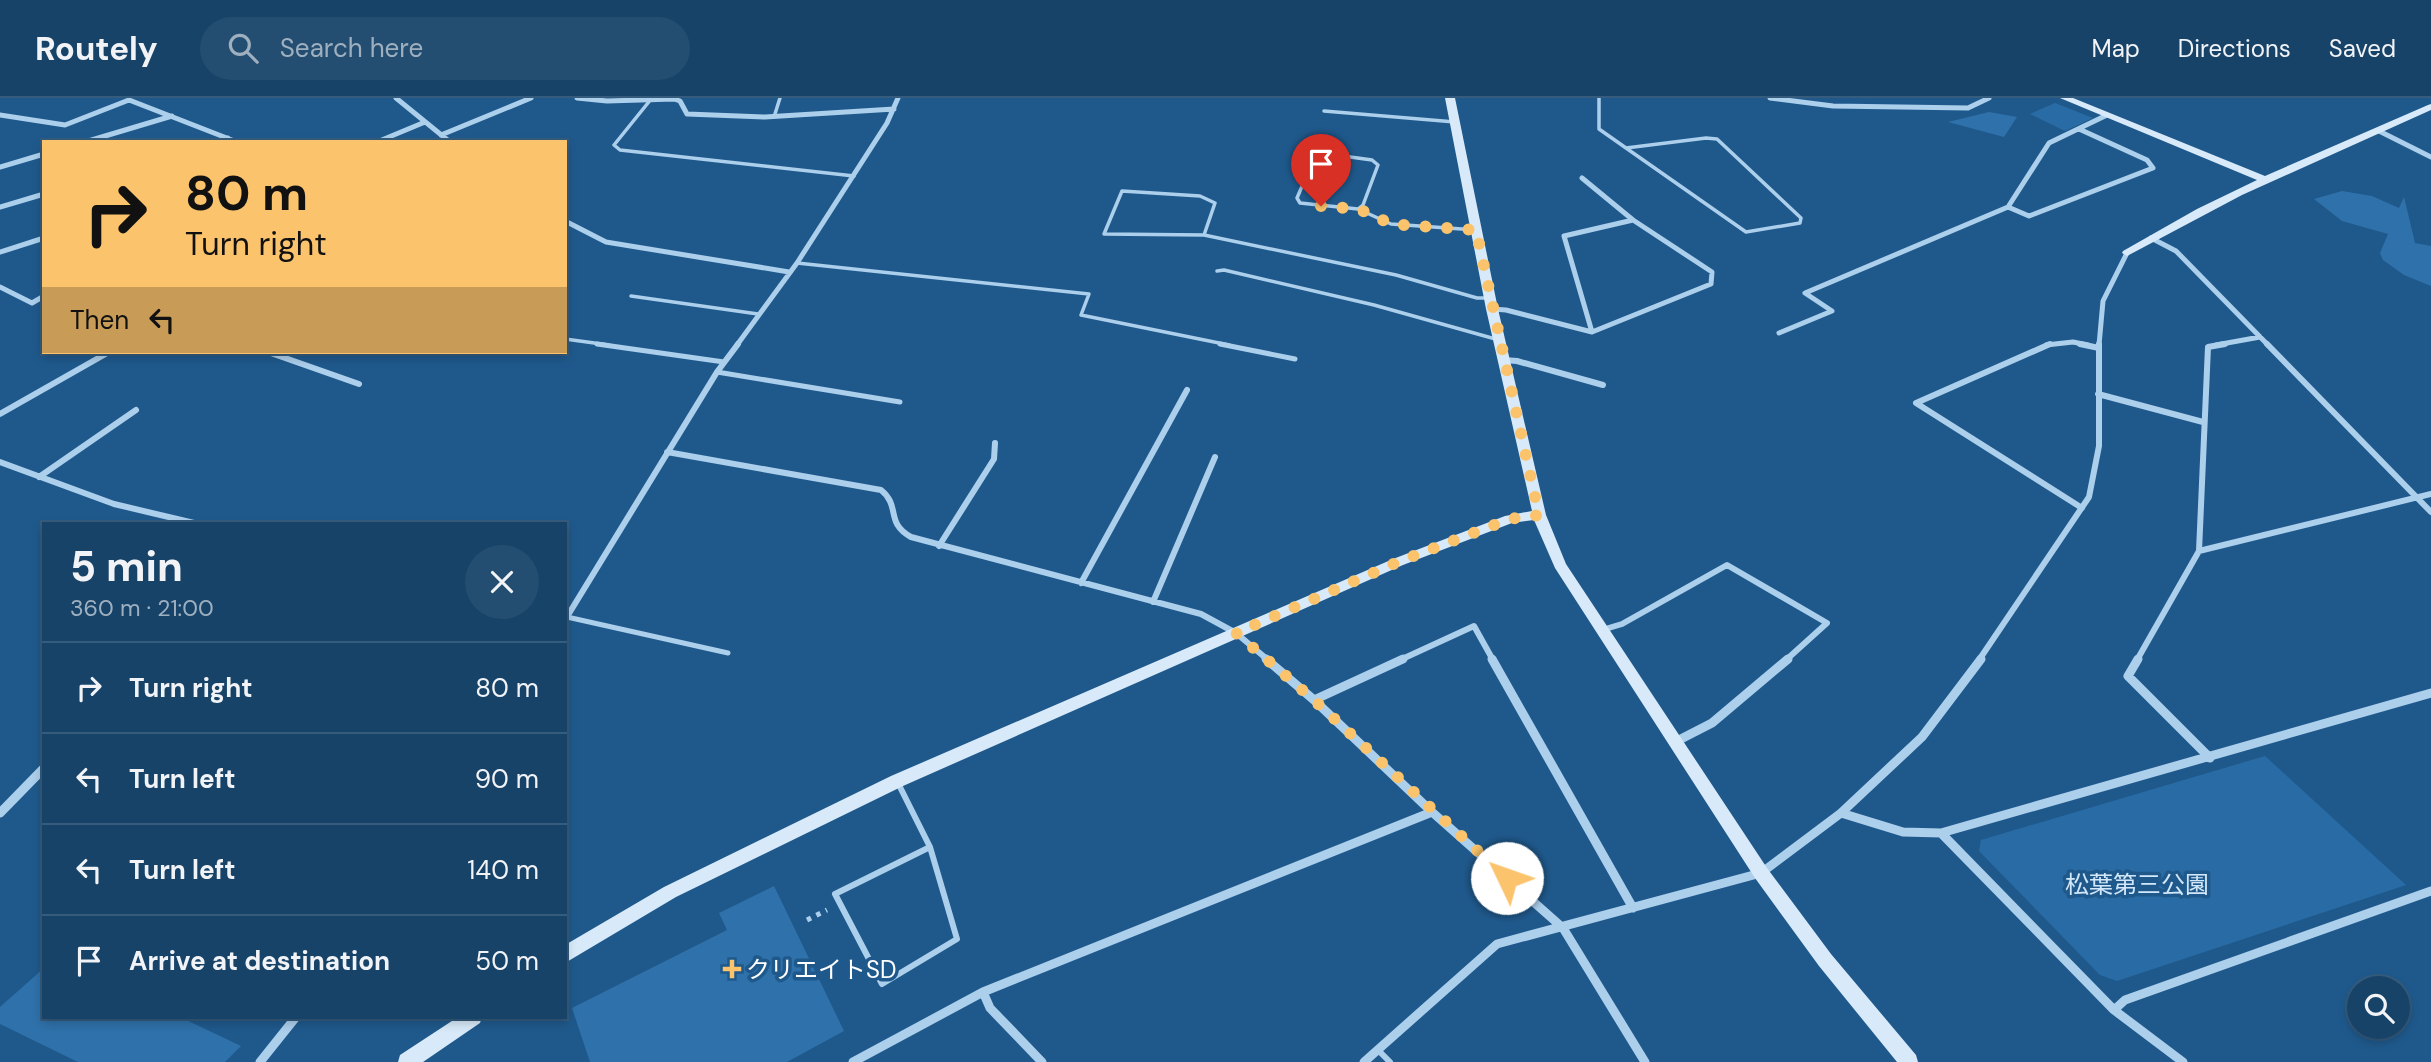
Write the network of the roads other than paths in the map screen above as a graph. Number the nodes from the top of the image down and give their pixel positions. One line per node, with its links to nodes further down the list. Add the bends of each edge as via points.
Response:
1 (408, 98): 12 (street)
2 (531, 98): 24 (street)
3 (577, 98): 4 (street)
4 (652, 98): 19 (street, via 680,101 687,114); 35 (lane, via 614,145 620,150)
5 (780, 98): 19 (lane)
6 (898, 98): 14 (street)
7 (1450, 98): 21 (street)
8 (1599, 98): 31 (lane, via 1599,129)
9 (1770, 98): 10 (street, via 1833,106 1968,108)
10 (1989, 98)
11 (2064, 98): 18 (street)
12 (398, 99): 20 (street)
13 (2431, 107): 23 (street)
14 (894, 109): 19 (street); 35 (street)
15 (1324, 111): 21 (lane)
16 (0, 115): 17 (street, via 65,125 129,100)
17 (172, 115): 25 (street); 26 (street)
18 (2107, 116): 22 (street); 37 (street)
19 (774, 117)
20 (425, 122): 24 (street); 29 (street)
21 (1455, 122): 44 (street)
22 (2079, 129): 39 (street, via 2049,143); 39 (street, via 2147,160 2153,168 2029,216)
23 (2379, 131): 33 (street); 37 (street)
24 (441, 135): 30 (street)
25 (229, 138): 27 (street); 28 (street)
26 (91, 140)
27 (222, 140)
28 (233, 140)
29 (382, 140)
30 (447, 140)
31 (1626, 148): 31 (lane, via 1746,232 1800,223 1801,218 1717,139)
32 (42, 155): 34 (street)
33 (2431, 157)
34 (0, 167)
35 (854, 176): 50 (street)
36 (1582, 178): 42 (street)
37 (2265, 180): 46 (street)
38 (42, 195): 40 (street)
39 (2008, 206): 59 (street, via 1805,293 1832,311)
40 (0, 207)
41 (1359, 209): 41 (lane, via 1300,203 1297,198 1315,156 1372,160 1378,165); 44 (lane, via 1391,224)
42 (1633, 220): 58 (street, via 1564,236); 58 (street, via 1712,272 1711,284)
43 (567, 222): 52 (street, via 606,242)
44 (1476, 230): 56 (street)
45 (1205, 235): 45 (lane, via 1129,234 1104,234 1122,191 1200,196 1215,203); 56 (lane, via 1396,275)
46 (2151, 238): 49 (street); 60 (street, via 2176,251)
47 (42, 239): 48 (street)
48 (0, 252)
49 (2127, 253): 63 (street, via 2103,301)
50 (797, 262): 52 (street); 66 (lane, via 1089,294 1081,315)
51 (1217, 271): 62 (lane, via 1283,282)
52 (789, 272): 57 (street)
53 (0, 287): 55 (street, via 32,303)
54 (631, 296): 57 (lane)
55 (42, 297)
56 (1490, 304): 58 (street); 62 (street)
57 (758, 314): 68 (street)
58 (1592, 332)
59 (1779, 333)
60 (2260, 337): 77 (street, via 2208,347); 84 (street)
61 (567, 339): 68 (lane)
62 (1499, 340): 67 (street)
63 (2099, 348): 73 (street); 85 (street, via 2073,342 2051,344 1916,403)
64 (105, 354): 76 (street)
65 (274, 354): 70 (street)
66 (1295, 359)
67 (1504, 360): 71 (street); 87 (street)
68 (724, 362): 69 (street)
69 (717, 372): 74 (lane); 79 (street)
70 (359, 384)
71 (1603, 385)
72 (1188, 390): 91 (street)
73 (2098, 394): 77 (street); 85 (street, via 2099,446 2090,497)
74 (900, 402)
75 (136, 410): 82 (street)
76 (0, 414)
77 (2203, 422): 90 (street)
78 (995, 443): 89 (street, via 994,459)
79 (667, 452): 89 (street, via 881,490 891,498 896,528 902,534); 93 (street)
80 (1215, 457): 92 (street)
81 (0, 462): 82 (street)
82 (39, 477): 88 (street, via 114,504)
83 (2431, 494): 84 (street)
84 (2417, 498): 86 (street); 90 (street)
85 (2082, 508): 106 (street, via 1978,664 1922,737)
86 (2431, 512)
87 (1539, 515): 95 (street, via 1560,565); 96 (street, via 1510,519 1411,557)
88 (190, 522)
89 (939, 546): 91 (street)
90 (2199, 551): 101 (street, via 2128,676)
91 (1081, 583): 92 (street)
92 (1153, 601): 96 (street, via 1202,614)
93 (567, 617)
94 (567, 619): 97 (lane)
95 (1601, 630): 100 (street); 100 (street, via 1622,624 1727,565 1827,623 1729,709 1689,738)
96 (1236, 633): 99 (street); 103 (street)
97 (728, 653)
98 (2431, 692): 101 (street)
99 (1314, 700): 104 (street); 111 (street, via 1474,626)
100 (1675, 742): 109 (street)
101 (2210, 758): 107 (street)
102 (42, 770): 105 (street)
103 (897, 781): 108 (lane); 113 (street, via 670,892)
104 (1432, 812): 112 (street); 114 (street)
105 (0, 813)
106 (1841, 813): 107 (street, via 1903,832); 109 (street)
107 (1941, 833): 115 (street)
108 (930, 846): 108 (lane, via 957,939 882,984 835,894)
109 (1761, 873): 111 (street); 126 (street)
110 (2431, 891): 115 (street, via 2125,1000)
111 (1633, 908): 112 (street)
112 (1563, 928): 118 (street, via 1497,944); 125 (street)
113 (567, 954)
114 (983, 992): 121 (street); 122 (street, via 990,1008)
115 (2114, 1010): 127 (street)
116 (294, 1019): 119 (street)
117 (470, 1019): 120 (street)
118 (1378, 1050): 123 (street); 124 (lane)
119 (260, 1062)
120 (407, 1062)
121 (853, 1062)
122 (1042, 1062)
123 (1364, 1062)
124 (1390, 1062)
125 (1645, 1062)
126 (1909, 1062)
127 (2183, 1062)

